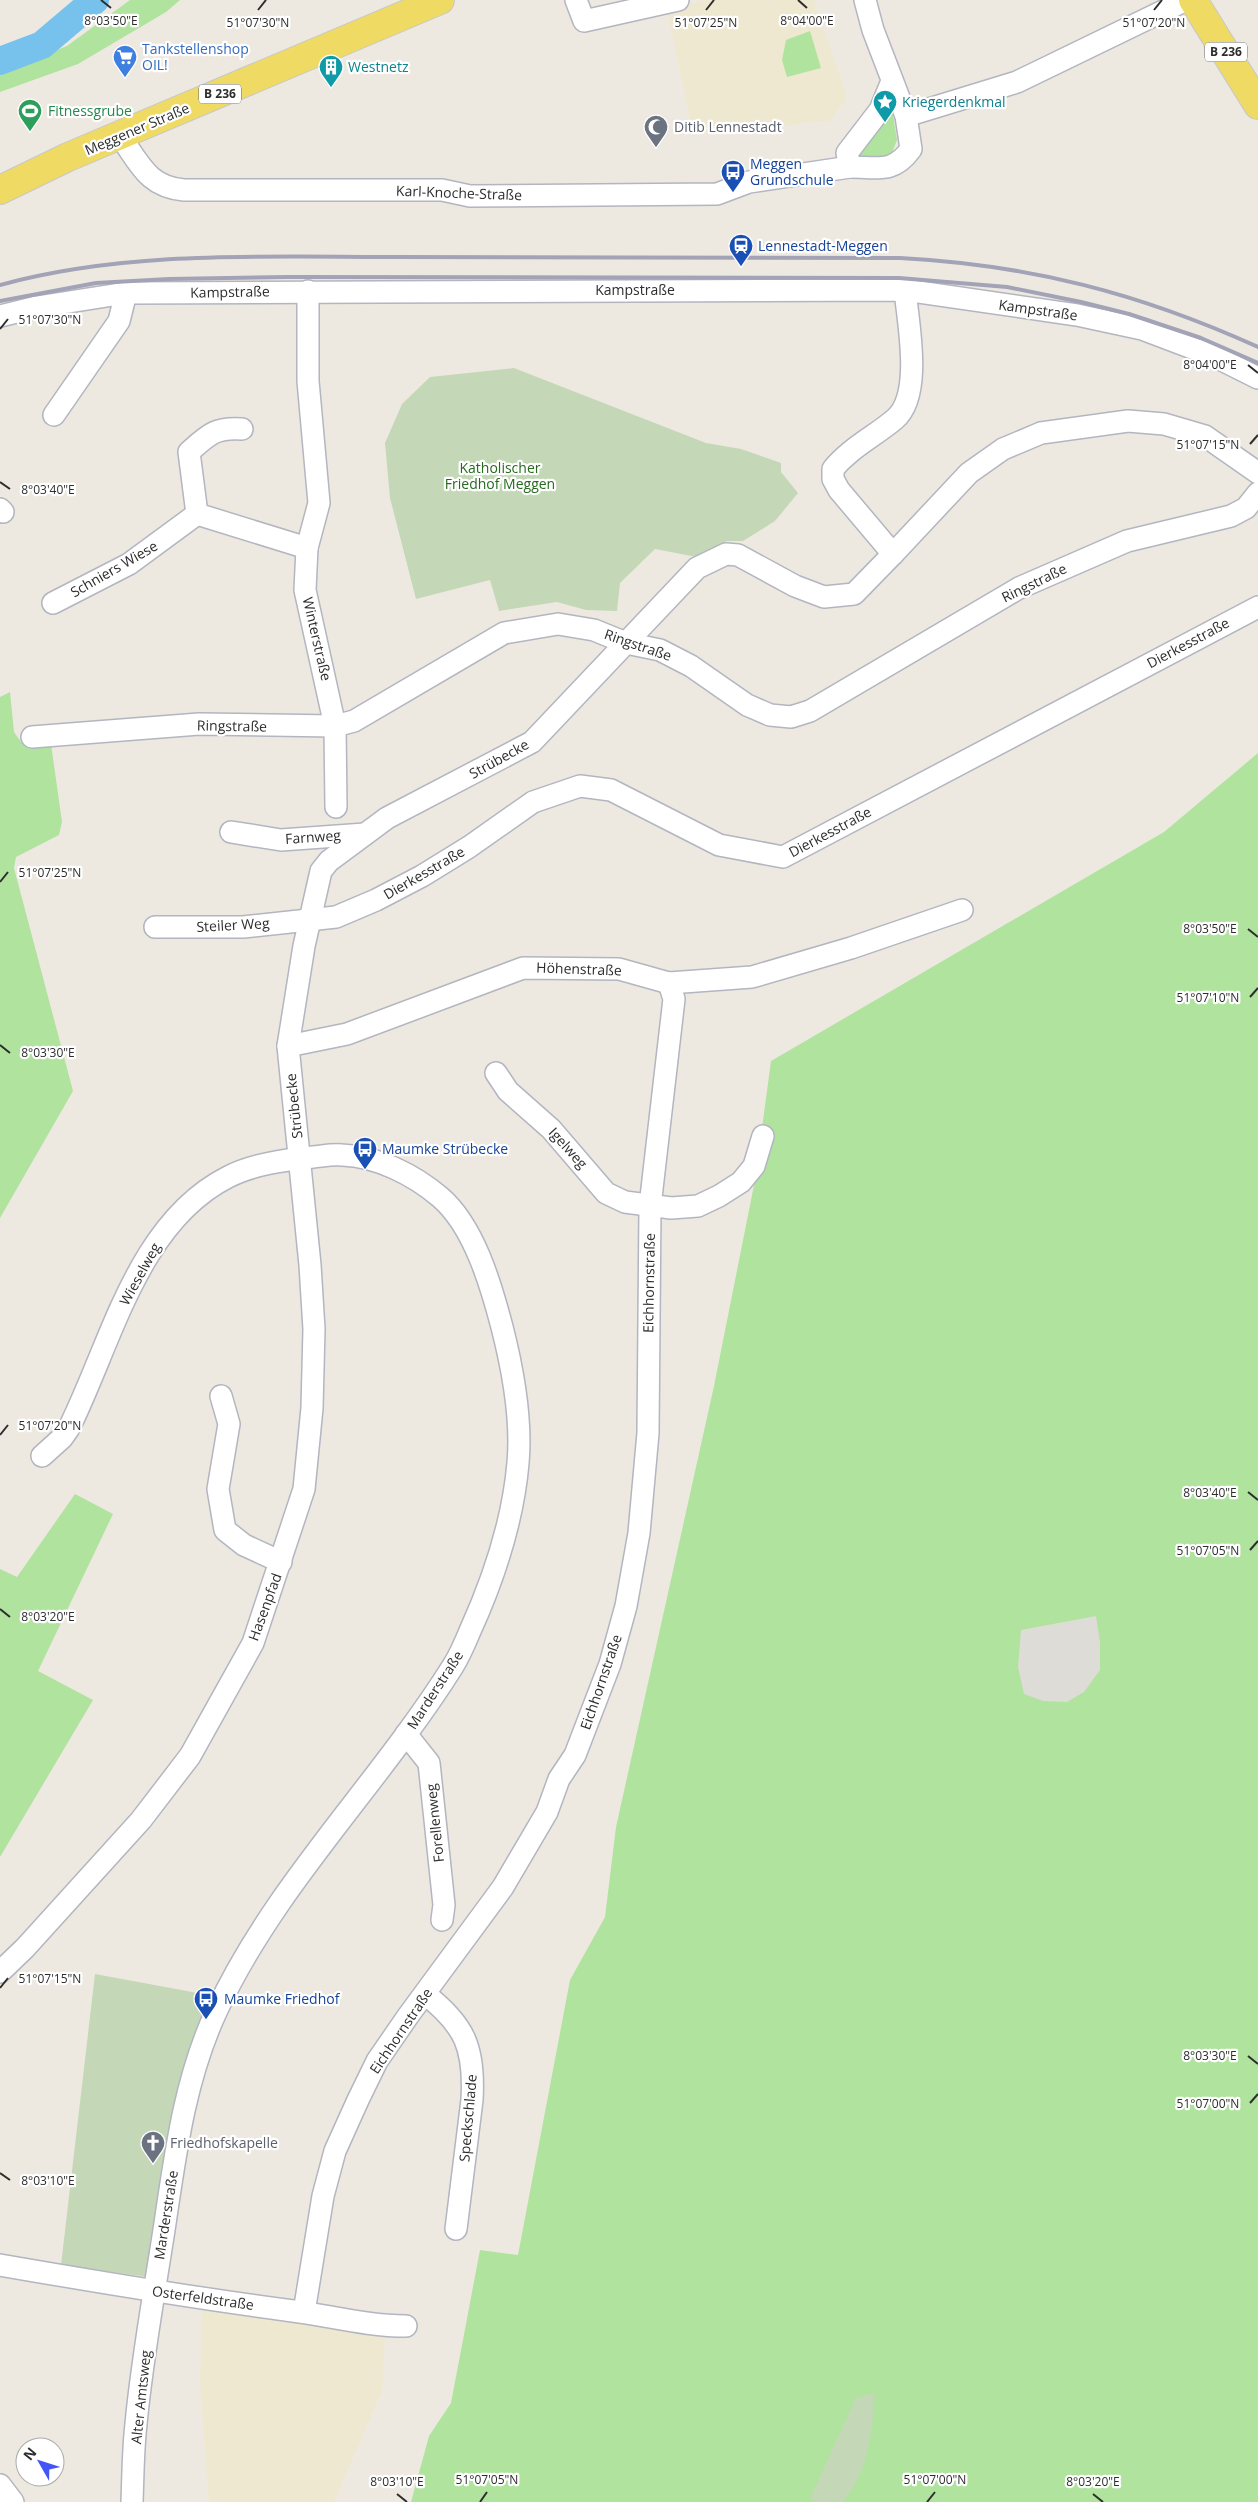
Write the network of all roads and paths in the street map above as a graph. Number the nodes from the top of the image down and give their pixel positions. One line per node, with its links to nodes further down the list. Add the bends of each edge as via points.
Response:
1 (440, 0): 10 (main road, Meggener Straße / B 236)
2 (576, 0): 3 (street, via 584,21)
3 (678, 0)
4 (865, 0): 7 (street, Karl-Knoche-Straße)
5 (1186, 0): 9 (street, via 1017,82)
6 (1193, 0): 8 (main road, B 236)
7 (892, 81): 9 (street, Karl-Knoche-Straße); 11 (street, via 880,110 847,153)
8 (1258, 105)
9 (906, 116): 11 (street, Karl-Knoche-Straße, via 911,149 902,162 890,167)
10 (120, 136): 11 (street, Karl-Knoche-Straße, via 152,180 168,189 184,190 442,190 470,196 717,194 749,182); 12 (main road, Meggener Straße / B 236)
11 (850, 167)
12 (0, 190)
13 (905, 290): 14 (street, Kampstraße); 17 (street, Kampstraße, via 1077,315 1142,329 1216,357); 24 (street, via 912,384 906,406 896,418 842,458 833,469 833,479 839,490)
14 (308, 291): 15 (street, Kampstraße); 23 (street, Winterstraße, via 308,381 319,503)
15 (126, 293): 16 (street, Kampstraße); 18 (street, via 119,321)
16 (0, 316)
17 (1258, 378)
18 (54, 415)
19 (242, 429): 22 (street, via 226,428 209,433 189,452)
20 (1258, 473): 24 (street, via 1205,436 1164,424 1128,421 1041,433 1003,449 969,473)
21 (1258, 493): 27 (street, Ringstraße, via 1246,508 1232,516 1127,541 1019,588 810,711 791,717 770,715 747,705 691,666 660,650)
22 (197, 514): 23 (street); 25 (street, Schniers Wiese, via 129,564)
23 (306, 548): 28 (street, Winterstraße, via 305,590)
24 (893, 554): 27 (street, Strübecke, via 854,594 824,597 794,586 738,555 726,554 697,568)
25 (54, 603)
26 (1258, 607): 34 (street, Dierkesstraße, via 783,856 719,844 611,790 580,786 533,802 469,847 376,900 336,917)
27 (626, 643): 28 (street, Ringstraße, via 594,630 558,624 504,633 416,687 354,721); 32 (street, Strübecke, via 532,742 387,818)
28 (335, 726): 29 (street, Ringstraße, via 200,724); 30 (street, Winterstraße)
29 (32, 738)
30 (336, 808)
31 (232, 832): 32 (street, Farnweg, via 281,840)
32 (366, 834): 34 (street, Strübecke, via 329,861 321,871)
33 (962, 910): 36 (street, Höhenstraße, via 752,977)
34 (311, 918): 35 (street, Steiler Weg, via 243,927); 37 (street, Strübecke)
35 (155, 927)
36 (669, 983): 37 (street, Höhenstraße, via 619,969 523,968 347,1034); 41 (street, Eichhornstraße, via 674,999)
37 (288, 1046): 40 (street, Strübecke)
38 (496, 1072): 41 (street, Igelweg, via 513,1096 551,1129 606,1193 625,1202)
39 (763, 1136): 41 (street, Igelweg, via 754,1166 741,1182 719,1196 698,1206)
40 (300, 1158): 43 (street, Wieselweg, via 251,1167 226,1177 187,1206 167,1229 144,1262 127,1296 69,1428); 44 (street, Hasenpfad, via 314,1329 312,1408 304,1489); 45 (street, Marderstraße, via 342,1155 368,1159 392,1167 447,1204 482,1262 510,1358 519,1440 518,1464 511,1510 490,1586 456,1662)
41 (650, 1206): 48 (street, Eichhornstraße, via 647,1442 639,1533 626,1606 610,1664 575,1755 559,1779 552,1804 503,1887)
42 (221, 1396): 44 (street, via 229,1424 218,1489 225,1530 244,1545)
43 (42, 1456)
44 (281, 1562): 47 (street, Hasenpfad, via 252,1643 190,1756 134,1827)
45 (406, 1734): 46 (street, Forellenweg, via 429,1763 444,1905); 51 (street, Marderstraße, via 257,1937 215,2014 186,2099)
46 (442, 1920)
47 (0, 1972)
48 (425, 1994): 49 (street, Speckschlade, via 449,2012 462,2033 472,2064 472,2100); 52 (street, Eichhornstraße, via 377,2061 335,2151 323,2196)
49 (456, 2228)
50 (0, 2265): 51 (street, Osterfeldstraße)
51 (155, 2292): 52 (street, Osterfeldstraße); 56 (street, Alter Amtsweg, via 136,2424)
52 (304, 2312): 53 (street, Osterfeldstraße, via 380,2326)
53 (406, 2326)
54 (0, 2485): 55 (street)
55 (13, 2502)
56 (132, 2502)

